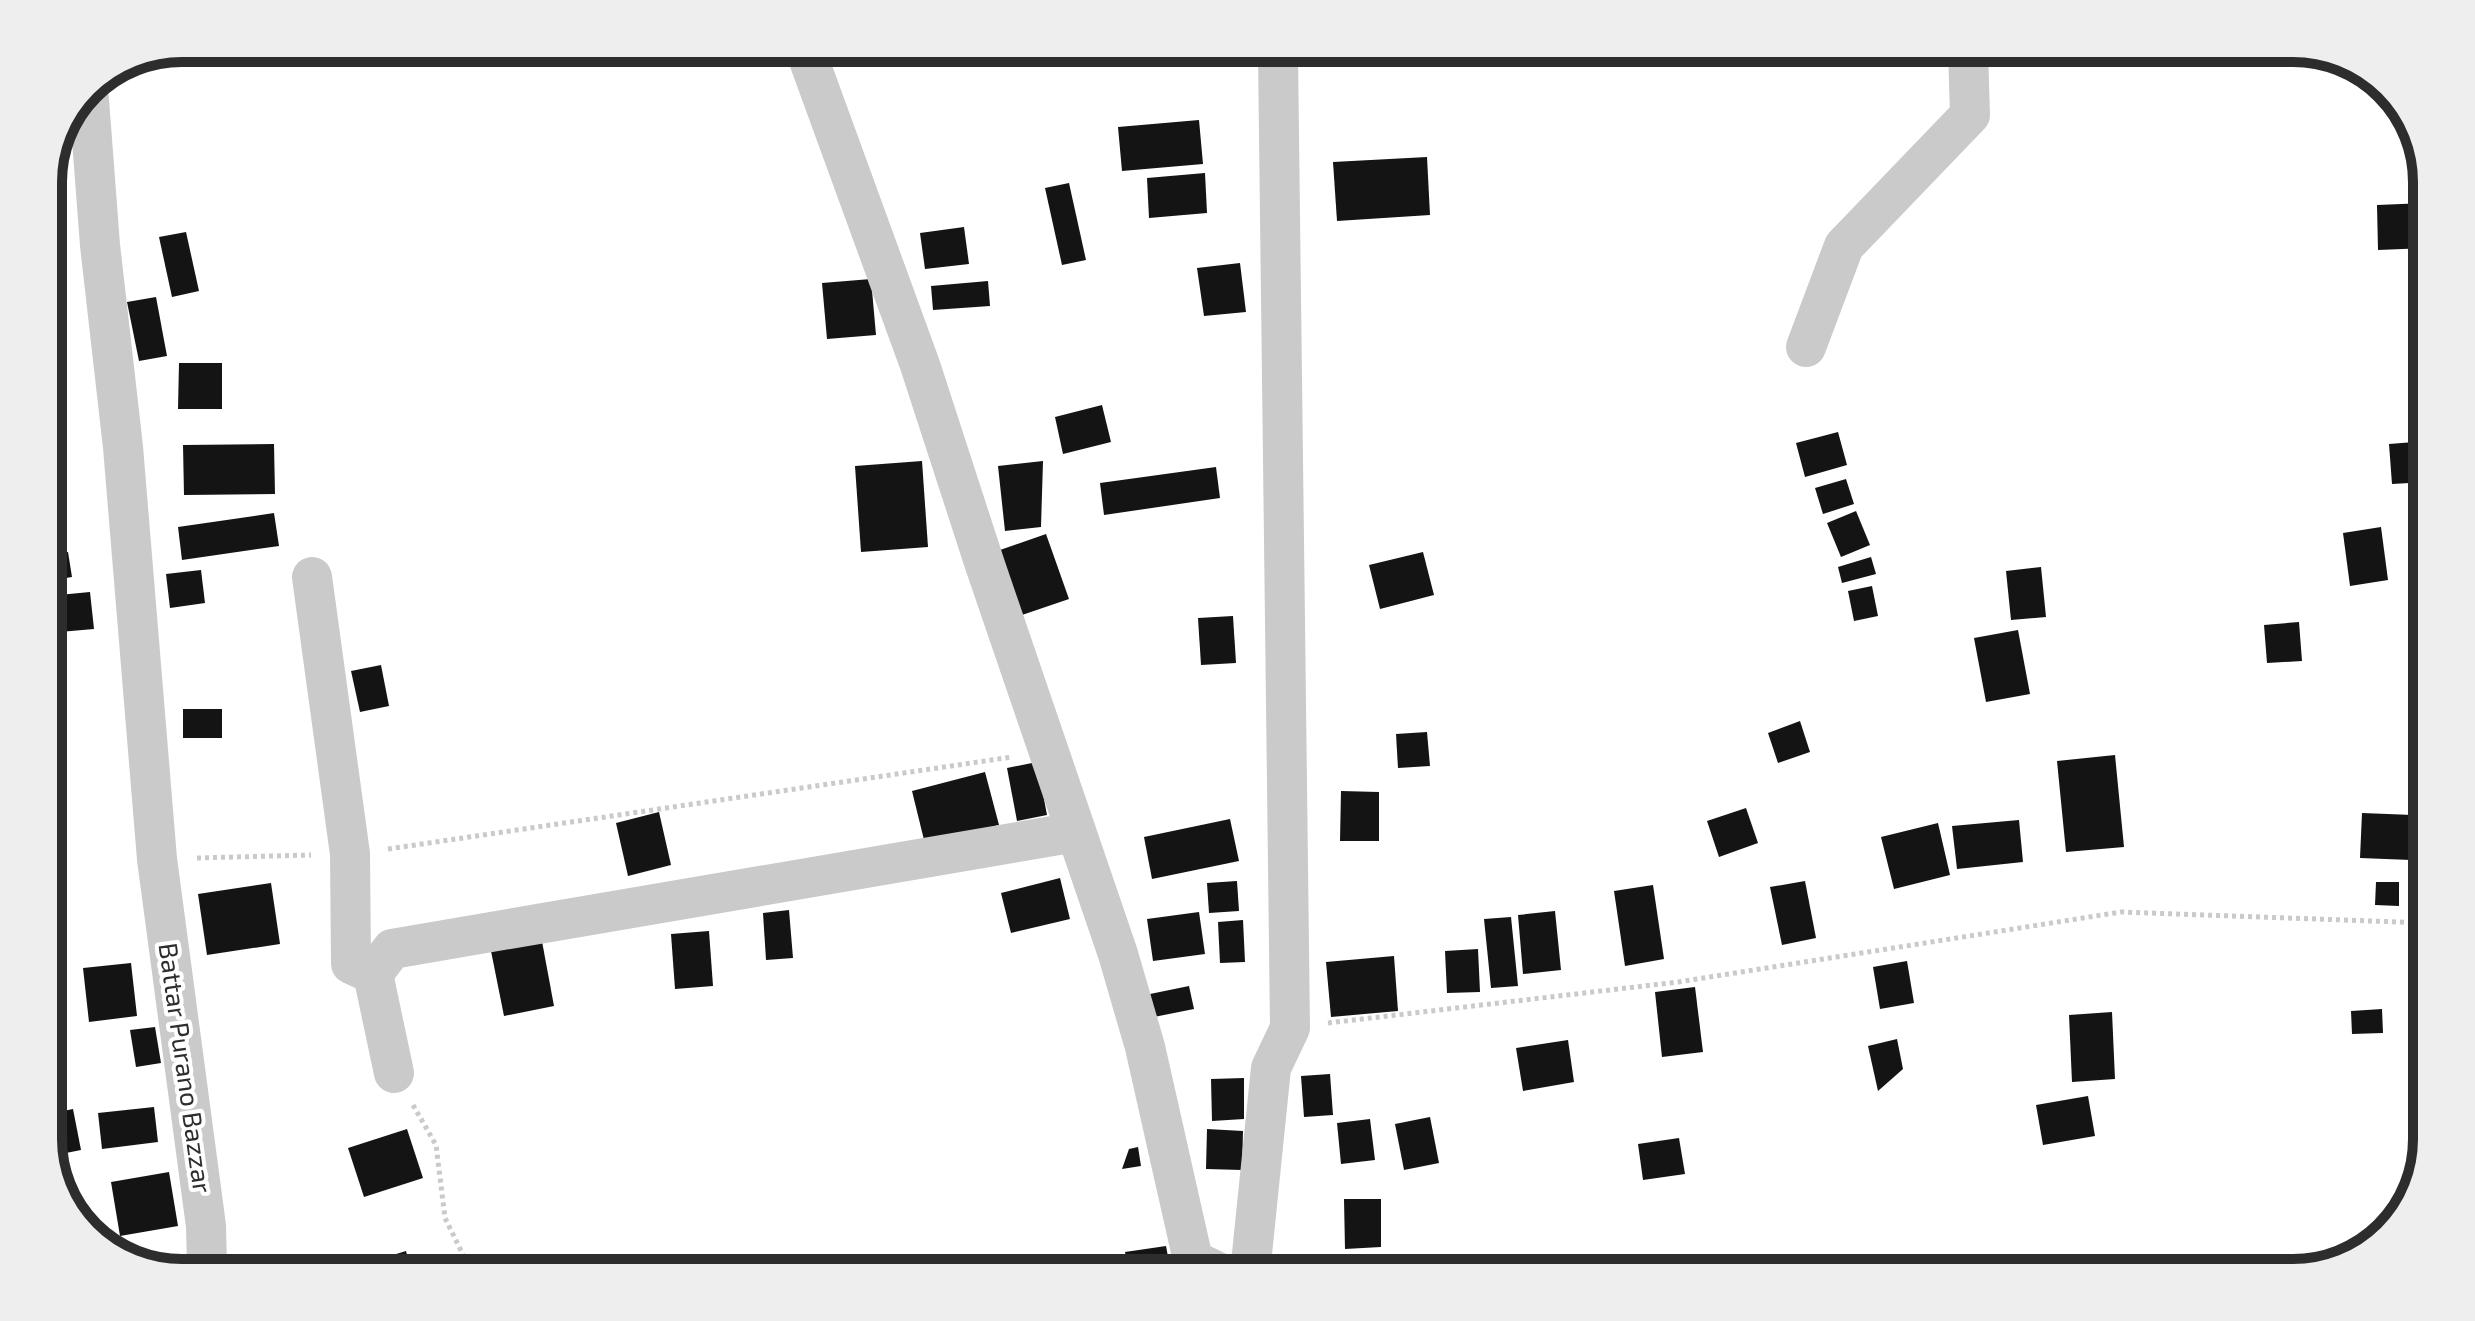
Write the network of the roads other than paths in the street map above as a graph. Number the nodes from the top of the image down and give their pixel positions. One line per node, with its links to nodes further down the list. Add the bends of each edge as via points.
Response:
1 (810, 62): 7 (street, via 920,365)
2 (1278, 62): 12 (street, via 1290,1028 1271,1068)
3 (1968, 62): 5 (street, via 1970,115 1844,246)
4 (89, 106): 10 (street, Battar Purano Bazzar, via 157,859)
5 (1806, 347)
6 (312, 577): 8 (street, via 350,854 351,964)
7 (1076, 832): 8 (street, via 392,949); 11 (street, via 1145,1047)
8 (373, 974): 9 (street)
9 (394, 1073)
10 (207, 1259)
11 (1193, 1259)
12 (1251, 1259)

